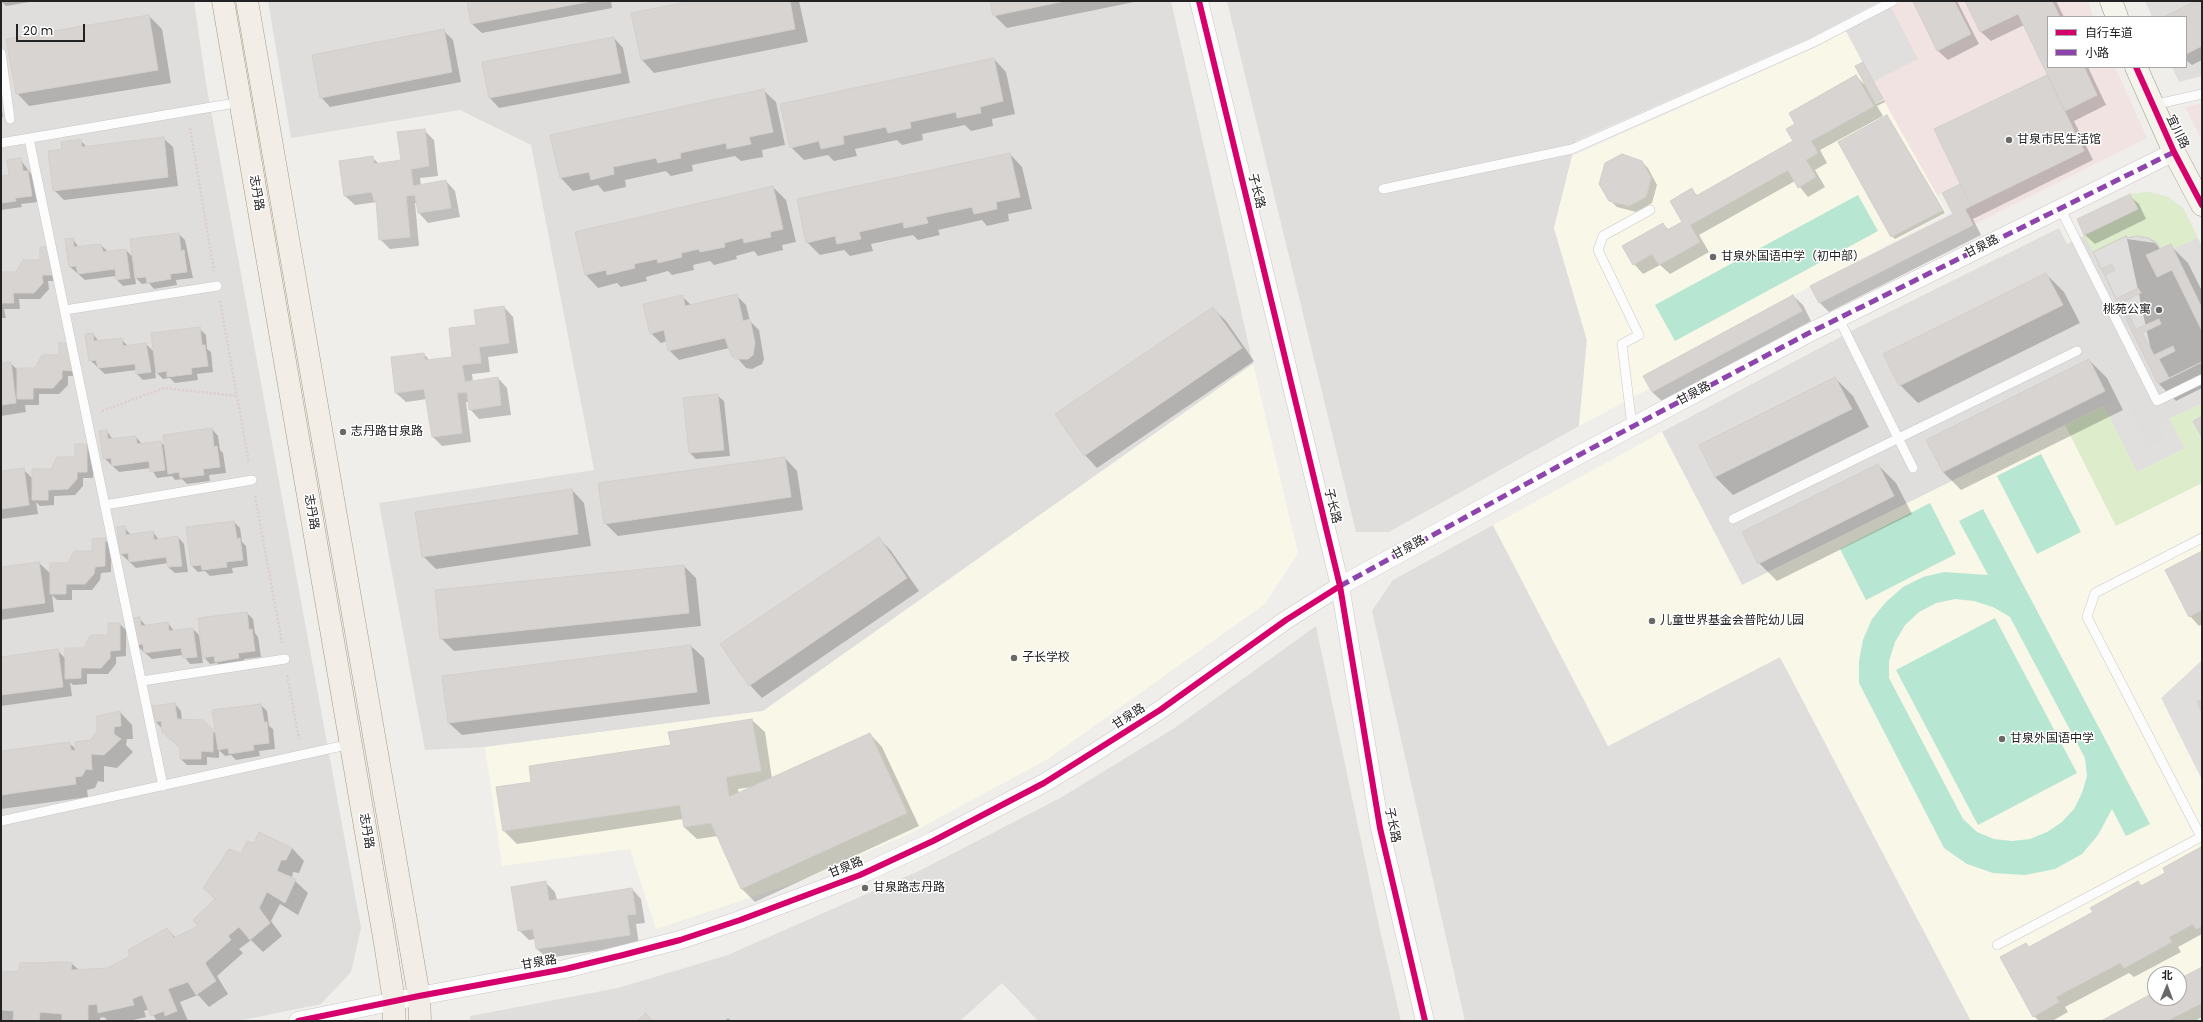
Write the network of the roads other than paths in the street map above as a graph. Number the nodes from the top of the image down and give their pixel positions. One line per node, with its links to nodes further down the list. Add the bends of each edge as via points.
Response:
1 (223, 1): 10 (main road, 志丹路)
2 (247, 1): 39 (main road, 志丹路)
3 (1199, 1): 32 (street, 子长路)
4 (1893, 1): 16 (lane, via 1812,43 1572,149)
5 (2111, 1): 6 (street)
6 (2117, 16)
7 (1, 54): 12 (lane)
8 (2136, 68): 11 (street, 宜川路)
9 (2202, 94): 11 (lane)
10 (241, 102): 13 (lane); 35 (main road, 志丹路)
11 (2152, 105): 15 (street, 宜川路)
12 (10, 119)
13 (29, 139): 14 (lane); 21 (lane)
14 (1, 143)
15 (2174, 152): 17 (street, 宜川路); 18 (street, 甘泉路)
16 (1383, 189)
17 (2202, 205)
18 (2060, 208): 22 (street, 甘泉路); 24 (lane, via 2157,401)
19 (1650, 210): 25 (lane, via 1603,236 1598,250 1638,335 1622,344)
20 (217, 286): 21 (lane)
21 (65, 310): 29 (lane)
22 (1839, 319): 25 (street, 甘泉路); 26 (lane)
23 (2077, 351): 26 (lane)
24 (2202, 379)
25 (1632, 426): 32 (street, 甘泉路)
26 (1898, 438): 27 (lane); 30 (lane)
27 (1913, 468)
28 (252, 480): 29 (lane)
29 (105, 506): 34 (lane)
30 (1733, 519)
31 (2202, 538): 38 (lane, via 2095,593 2087,617 2201,837)
32 (1340, 586): 39 (street, 甘泉路, via 1286,620 1160,710 1044,783 933,841 860,875 680,940 565,969); 45 (street, 子长路, via 1380,828)
33 (285, 659): 34 (lane)
34 (142, 682): 36 (lane)
35 (351, 744): 36 (lane); 40 (main road, 志丹路)
36 (163, 786): 37 (lane)
37 (1, 821)
38 (1997, 945)
39 (420, 996): 40 (street, 甘泉路); 43 (main road); 44 (street, 志丹路)
40 (394, 1011): 41 (street, 甘泉路); 42 (street)
41 (298, 1021)
42 (384, 1021)
43 (420, 1021)
44 (428, 1021)
45 (1425, 1021)

